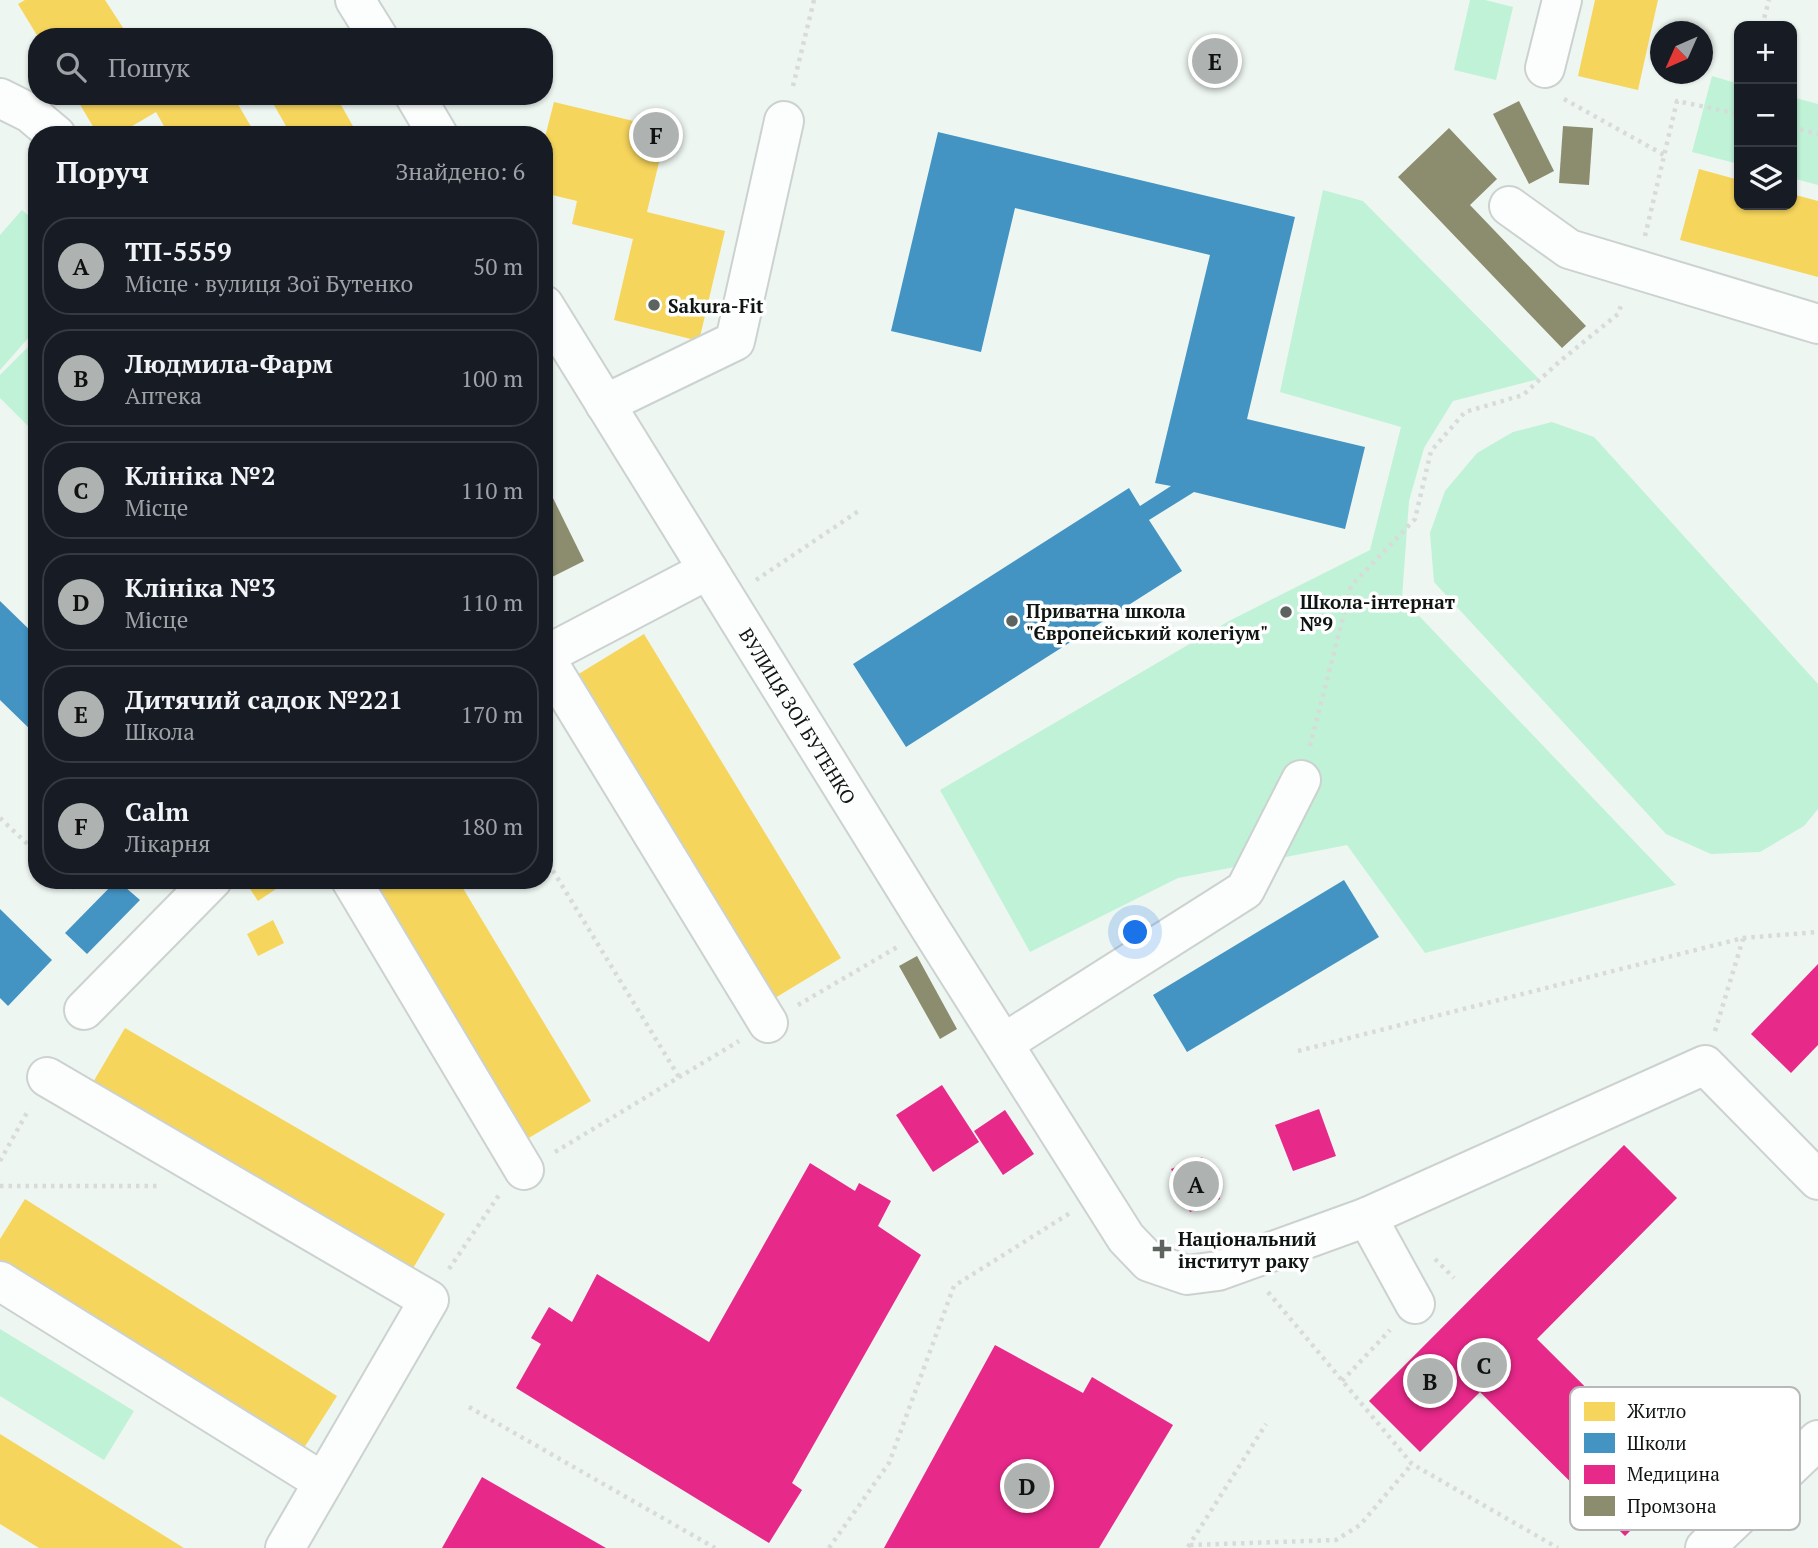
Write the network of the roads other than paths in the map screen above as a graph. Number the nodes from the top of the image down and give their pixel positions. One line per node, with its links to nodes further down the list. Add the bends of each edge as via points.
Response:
1 (355, 0): 3 (street)
2 (1562, 0): 4 (street)
3 (372, 28)
4 (1545, 68)
5 (0, 98): 8 (street)
6 (421, 105): 9 (street)
7 (784, 121): 13 (street, via 734,341)
8 (45, 126)
9 (433, 126)
10 (1509, 206): 12 (street, via 1569,250)
11 (553, 319): 13 (street, ВУЛИЦЯ ЗОЇ БУТЕНКО)
12 (1818, 324)
13 (606, 404): 14 (street, ВУЛИЦЯ ЗОЇ БУТЕНКО)
14 (708, 570): 15 (street); 22 (street, ВУЛИЦЯ ЗОЇ БУТЕНКО)
15 (553, 651)
16 (553, 671): 21 (street)
17 (1301, 780): 22 (street, via 1245,890)
18 (203, 889): 20 (street)
19 (356, 889): 24 (street)
20 (84, 1010)
21 (768, 1023)
22 (1004, 1043): 26 (street, ВУЛИЦЯ ЗОЇ БУТЕНКО, via 1126,1238 1149,1262 1187,1275 1218,1271)
23 (47, 1077): 31 (street, via 429,1300)
24 (524, 1170)
25 (1818, 1180): 26 (street, ВУЛИЦЯ ЗОЇ БУТЕНКО, via 1705,1065)
26 (1367, 1217): 28 (street)
27 (0, 1281): 31 (street)
28 (1415, 1304)
29 (1818, 1440): 30 (street)
30 (1800, 1457)
31 (323, 1482): 33 (street)
32 (1724, 1530): 34 (street)
33 (285, 1548)
34 (1705, 1548)

